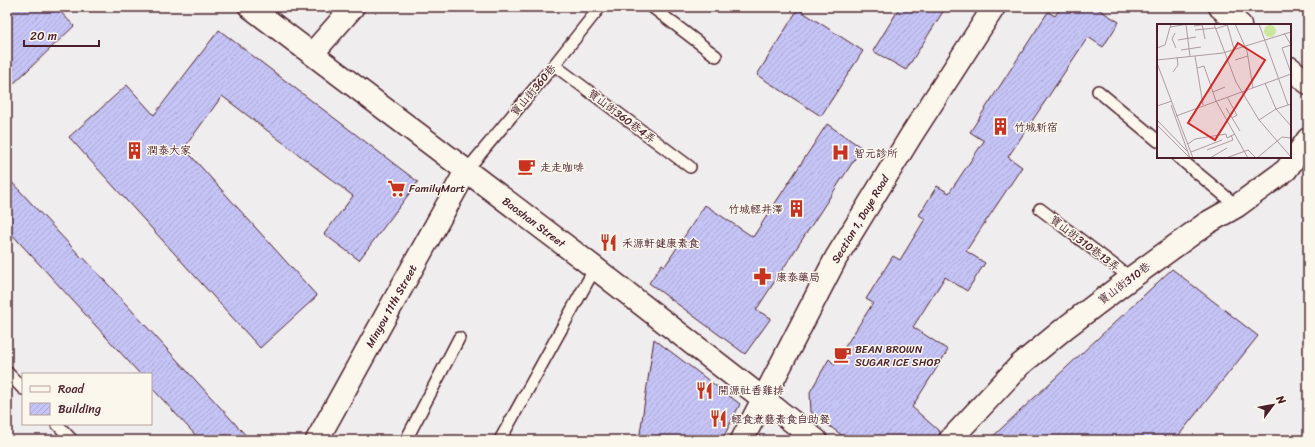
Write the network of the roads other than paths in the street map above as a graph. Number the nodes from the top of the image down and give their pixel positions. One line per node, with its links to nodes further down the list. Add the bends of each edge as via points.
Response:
1 (250, 7): 8 (street, Baoshan Street)
2 (354, 7): 8 (street)
3 (600, 7): 10 (lane, 寶山街360巷)
4 (652, 7): 9 (lane)
5 (994, 7): 26 (street, Section 1, Daye Road, via 836,258)
6 (1220, 7): 7 (street)
7 (1239, 24)
8 (312, 54): 18 (street, Baoshan Street)
9 (716, 56)
10 (554, 65): 17 (lane, 寶山街360巷4弄); 18 (lane, 寶山街360巷)
11 (1291, 69): 12 (street)
12 (1308, 83)
13 (1098, 91): 15 (lane)
14 (1308, 139): 19 (street, 寶山街310巷, via 1286,170)
15 (1157, 140)
16 (1179, 158): 19 (lane)
17 (690, 167)
18 (466, 171): 21 (street, Baoshan Street); 29 (street, Minyou 11th Street)
19 (1237, 206): 22 (street, 寶山街310巷, via 1207,223)
20 (1040, 209): 22 (lane, 寶山街310巷13弄)
21 (595, 268): 26 (street, Baoshan Street); 31 (lane)
22 (1131, 278): 34 (street, 寶山街310巷, via 1020,365)
23 (459, 338): 30 (lane)
24 (7, 372): 25 (lane)
25 (22, 387)
26 (763, 399): 32 (street, Section 1, Daye Road); 33 (street, Baoshan Street)
27 (57, 425): 28 (lane)
28 (72, 440)
29 (317, 440)
30 (406, 440)
31 (500, 440)
32 (742, 440)
33 (816, 440)
34 (950, 440)

